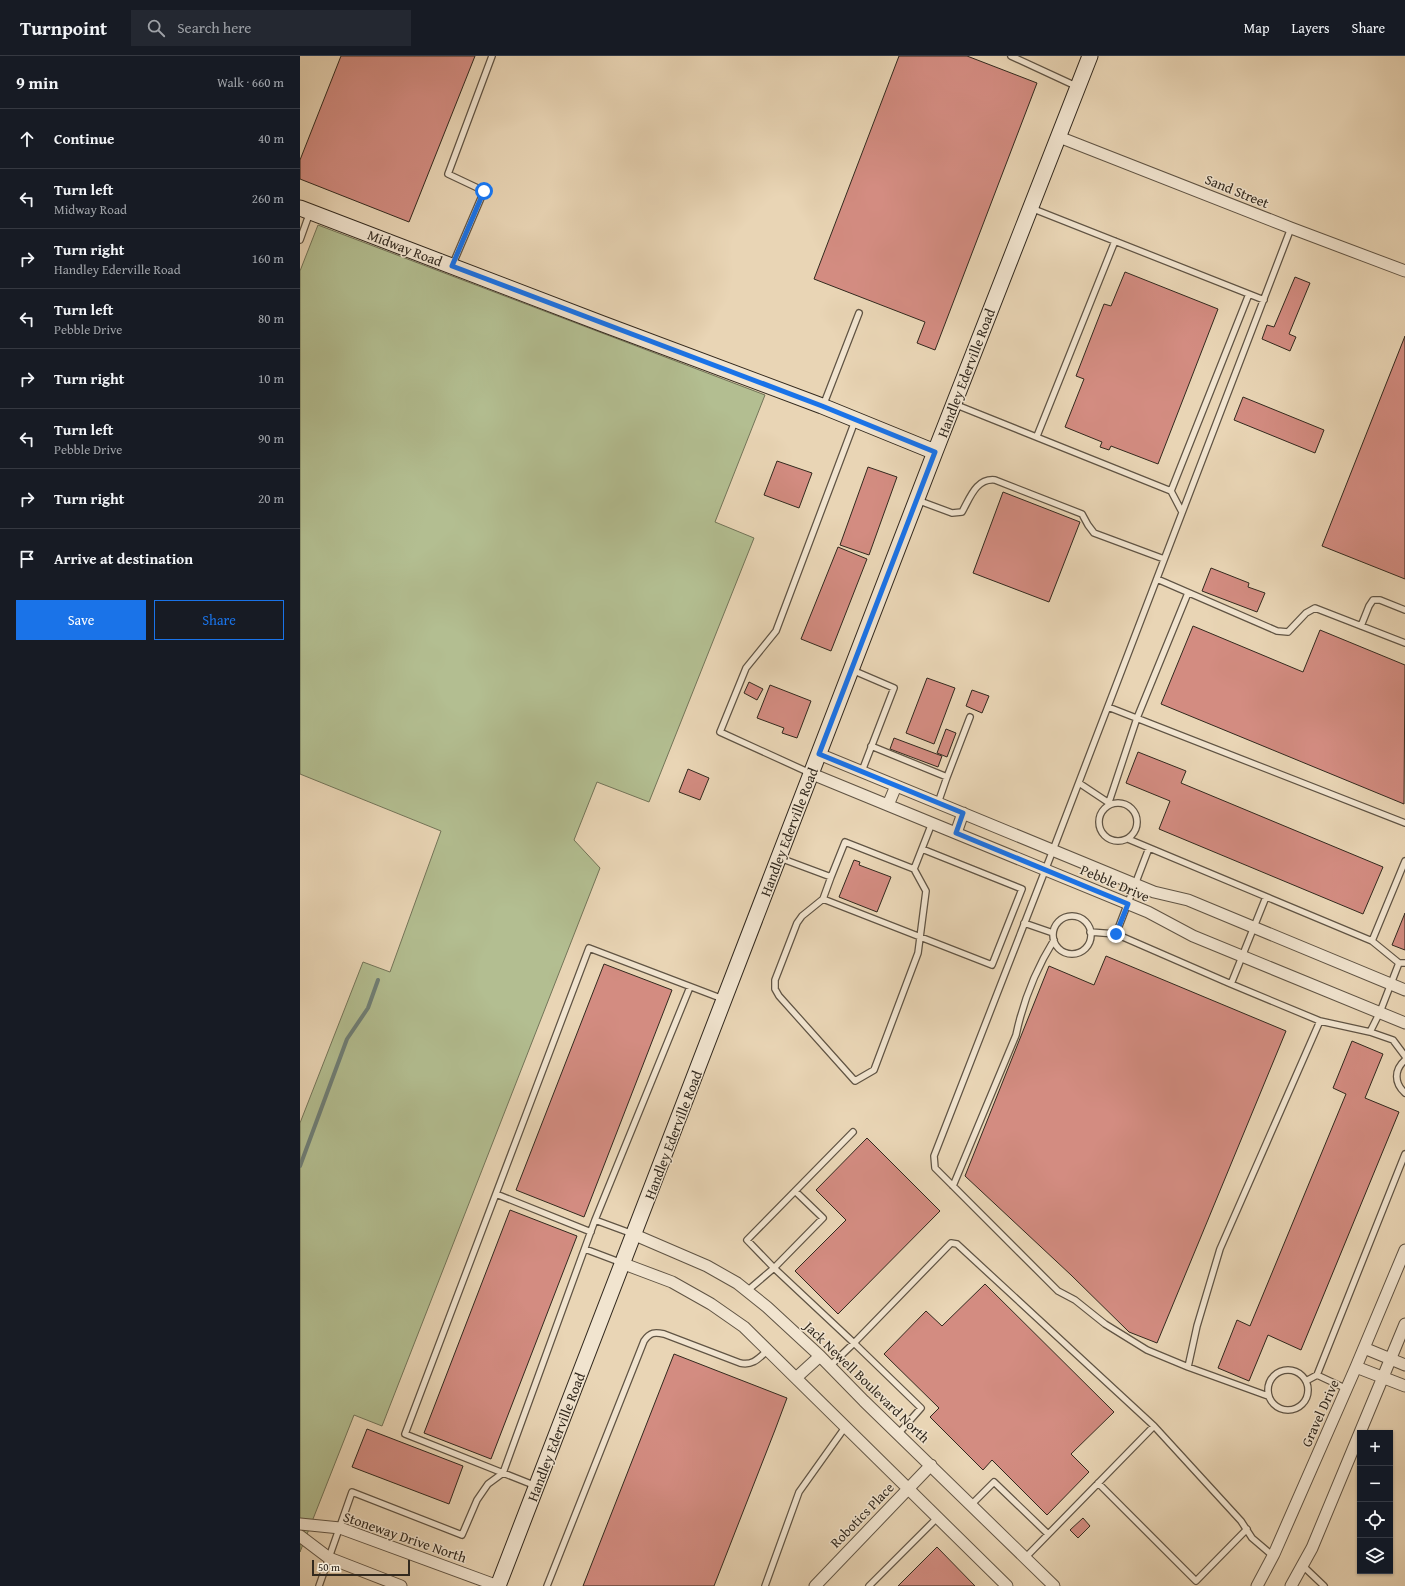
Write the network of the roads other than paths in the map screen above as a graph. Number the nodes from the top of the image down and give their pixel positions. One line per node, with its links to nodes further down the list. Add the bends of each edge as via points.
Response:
1 (492, 56): 11 (lane, via 448,174 484,191)
2 (1011, 56): 4 (lane)
3 (1090, 56): 4 (main road, Handley Ederville Road)
4 (1078, 87): 5 (main road, Handley Ederville Road)
5 (1059, 137): 6 (main road, Handley Ederville Road); 8 (street, Sand Street)
6 (1031, 208): 10 (lane); 16 (main road, Handley Ederville Road)
7 (305, 210): 9 (lane); 11 (main road, Midway Road)
8 (1291, 228): 12 (street, Sand Street); 14 (lane)
9 (300, 240)
10 (1115, 241): 13 (lane); 19 (lane)
11 (452, 266): 17 (main road, Midway Road)
12 (1405, 271)
13 (1249, 294): 14 (lane); 21 (lane)
14 (1264, 300): 23 (lane)
15 (859, 313): 17 (lane)
16 (954, 404): 19 (lane); 20 (main road, Handley Ederville Road)
17 (823, 406): 18 (main road, Midway Road)
18 (856, 419): 20 (main road, Midway Road); 37 (lane, via 776,631 746,668 720,732)
19 (1037, 436): 21 (lane)
20 (935, 452): 22 (main road, Handley Ederville Road)
21 (1171, 491): 23 (lane)
22 (917, 500): 24 (lane, via 952,513 962,512 976,486 987,479 995,480 1082,514 1094,533); 30 (main road, Handley Ederville Road)
23 (1182, 512): 24 (lane)
24 (1164, 559): 25 (lane)
25 (1157, 579): 26 (lane); 31 (lane)
26 (1188, 593): 28 (lane, via 1277,631 1288,632 1306,612 1315,608); 33 (lane)
27 (1405, 610): 28 (lane, via 1380,600 1373,600)
28 (1361, 626): 29 (lane)
29 (1405, 643)
30 (851, 670): 34 (lane, via 894,688); 35 (main road, Handley Ederville Road)
31 (1108, 707): 33 (lane); 39 (lane)
32 (970, 717): 38 (lane)
33 (1137, 718): 42 (lane); 46 (lane)
34 (871, 746): 36 (lane); 38 (lane)
35 (819, 754): 36 (street, Pebble Drive); 37 (main road, Handley Ederville Road)
36 (862, 771): 40 (street, Pebble Drive)
37 (812, 774): 43 (street, Pebble Drive); 52 (main road, Handley Ederville Road)
38 (948, 778): 41 (lane)
39 (1079, 783): 42 (lane); 51 (lane)
40 (896, 786): 41 (street, Pebble Drive); 43 (street)
41 (938, 803): 44 (street, Pebble Drive)
42 (1109, 804): 48 (lane, via 1126,804 1135,812 1138,824); 48 (lane, via 1098,820 1101,832 1116,842)
43 (888, 806): 45 (street, Pebble Drive)
44 (963, 813): 47 (street); 51 (street, Pebble Drive)
45 (932, 823): 47 (street, Pebble Drive); 50 (lane)
46 (1405, 824)
47 (956, 833): 55 (street, Pebble Drive)
48 (1128, 839): 49 (lane)
49 (1149, 848): 57 (lane); 58 (lane)
50 (922, 850): 54 (lane); 66 (lane, via 1022,890 992,965)
51 (1053, 850): 55 (lane); 57 (street, Pebble Drive)
52 (779, 857): 56 (lane); 76 (main road, Handley Ederville Road)
53 (1405, 861): 68 (lane)
54 (914, 869): 56 (lane, via 845,842); 66 (lane, via 926,891)
55 (1044, 870): 60 (street, Pebble Drive); 61 (lane)
56 (831, 877): 59 (lane)
57 (1136, 884): 60 (lane); 62 (street, Pebble Drive, via 1154,892 1188,900)
58 (1266, 897): 62 (lane); 68 (lane)
59 (823, 899): 66 (lane); 66 (lane, via 797,923 775,980 775,989 855,1081 874,1070 918,953)
60 (1128, 904): 65 (lane); 69 (street, Pebble Drive, via 1193,936)
61 (1024, 923): 64 (lane); 86 (lane, via 934,1156 935,1168)
62 (1254, 927): 69 (lane); 73 (street, Pebble Drive)
63 (1090, 932): 64 (lane, via 1085,922 1074,917 1058,922); 65 (lane); 67 (lane, via 1089,944 1075,954 1059,949)
64 (1053, 933): 67 (lane)
65 (1116, 934): 72 (lane)
66 (920, 937)
67 (1054, 940): 86 (lane, via 1044,956 1024,1004 1016,1034)
68 (1372, 941): 70 (lane)
69 (1242, 956): 72 (lane); 77 (street, Pebble Drive)
70 (1399, 963): 71 (lane); 73 (lane)
71 (1405, 964)
72 (1230, 984): 78 (lane)
73 (1390, 984): 75 (street, Pebble Drive); 77 (lane)
74 (690, 987): 76 (lane); 88 (lane, via 589,948); 89 (lane)
75 (1405, 990)
76 (725, 1000): 91 (main road, Handley Ederville Road)
77 (1380, 1012): 79 (street, Pebble Drive); 80 (lane)
78 (1320, 1021): 80 (lane); 105 (lane, via 1220,1249 1197,1326)
79 (1405, 1023)
80 (1370, 1032): 81 (lane, via 1393,1040)
81 (1405, 1056)
82 (1405, 1060): 83 (lane, via 1400,1065 1396,1077 1397,1083)
83 (1405, 1093)
84 (853, 1132): 87 (lane)
85 (1405, 1154): 107 (lane)
86 (953, 1186): 105 (lane, via 1058,1292 1075,1300 1105,1324 1147,1350)
87 (795, 1191): 95 (lane, via 747,1240); 95 (lane, via 823,1218)
88 (496, 1194): 90 (lane); 118 (lane, via 405,1434)
89 (595, 1220): 90 (lane); 91 (lane)
90 (591, 1232): 92 (lane)
91 (635, 1235): 94 (main road, Handley Ederville Road); 96 (street, Jack Newell Boulevard North, via 707,1266)
92 (585, 1250): 94 (lane); 118 (lane)
93 (1405, 1250): 99 (street, Gravel Drive)
94 (624, 1264): 100 (street, via 672,1282 710,1304 744,1327); 120 (main road, Handley Ederville Road)
95 (774, 1268): 96 (lane); 98 (lane)
96 (747, 1291): 101 (street, Jack Newell Boulevard North)
97 (1405, 1324): 102 (street)
98 (854, 1342): 104 (lane); 115 (lane, via 951,1243 957,1244); 116 (lane, via 921,1408)
99 (1364, 1348): 102 (street); 106 (street, Gravel Drive)
100 (768, 1350): 108 (street); 136 (lane, via 748,1365 664,1334 656,1332 648,1335)
101 (820, 1356): 104 (street, Jack Newell Boulevard North); 108 (street)
102 (1391, 1359): 103 (street); 109 (street)
103 (1405, 1365)
104 (830, 1366): 116 (street, Jack Newell Boulevard North)
105 (1188, 1367): 113 (lane)
106 (1356, 1367): 109 (street); 112 (street, Gravel Drive)
107 (1317, 1375): 110 (lane); 112 (lane)
108 (797, 1377): 114 (street)
109 (1383, 1377): 111 (street); 132 (street)
110 (1306, 1381): 113 (lane, via 1297,1371 1290,1369 1277,1372 1268,1383); 113 (lane, via 1307,1394 1301,1405 1295,1409 1282,1409 1271,1402)
111 (1405, 1386)
112 (1347, 1389): 129 (street, Gravel Drive)
113 (1268, 1396)
114 (846, 1426): 121 (street); 137 (lane, via 799,1492)
115 (1154, 1426): 119 (lane); 126 (lane)
116 (898, 1434): 117 (street, Jack Newell Boulevard North)
117 (931, 1465): 121 (street, Robotics Place); 122 (street, Jack Newell Boulevard North)
118 (502, 1473): 120 (lane); 125 (lane, via 488,1484 477,1500 462,1535 352,1492)
119 (1098, 1483): 126 (lane, via 1196,1581); 127 (lane)
120 (537, 1487): 135 (main road, Handley Ederville Road)
121 (909, 1488): 123 (street); 138 (street, Robotics Place)
122 (971, 1505): 127 (lane, via 994,1482); 131 (street, Jack Newell Boulevard North)
123 (938, 1517): 139 (lane); 140 (street)
124 (300, 1524): 125 (street, Stoneway Drive North)
125 (340, 1528): 130 (lane); 135 (street, Stoneway Drive North)
126 (1247, 1529): 129 (lane, via 1252,1538)
127 (1048, 1534): 131 (lane)
128 (300, 1536): 130 (street)
129 (1273, 1556): 142 (street, Gravel Drive)
130 (329, 1558): 133 (lane); 134 (street)
131 (1025, 1558): 141 (street, Jack Newell Boulevard North)
132 (1303, 1566): 143 (street); 144 (lane)
133 (319, 1586)
134 (401, 1586)
135 (498, 1586)
136 (547, 1586)
137 (765, 1586)
138 (815, 1586)
139 (869, 1586)
140 (1007, 1586)
141 (1054, 1586)
142 (1257, 1586)
143 (1291, 1586)
144 (1324, 1586)

